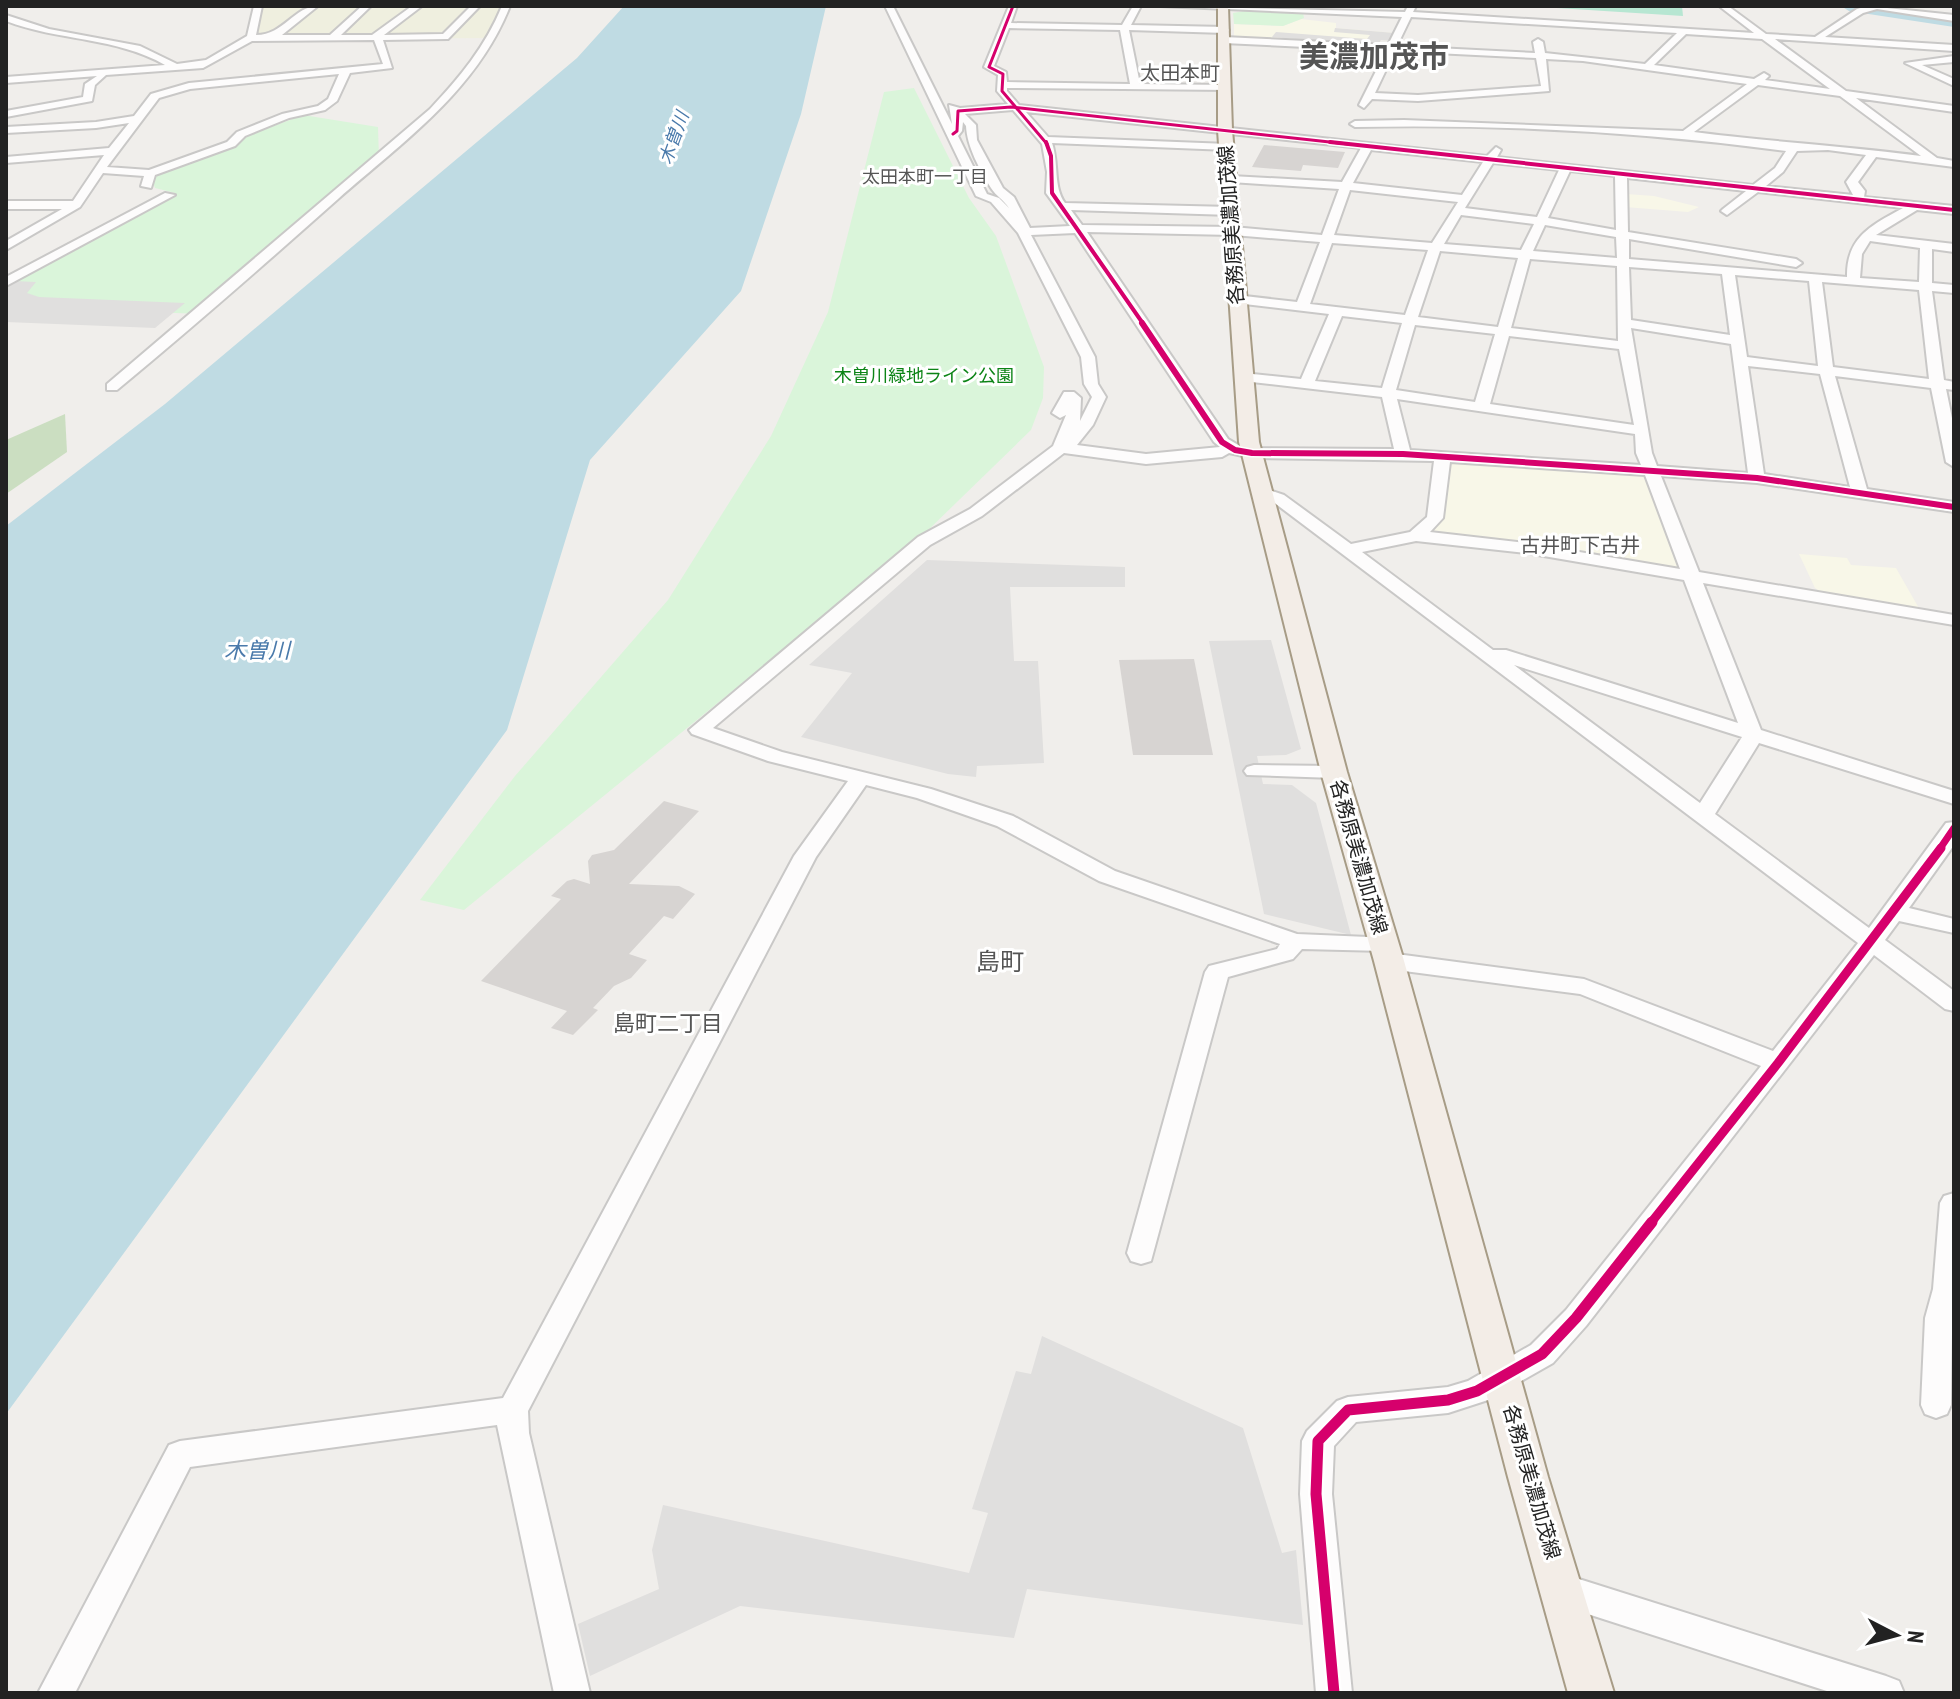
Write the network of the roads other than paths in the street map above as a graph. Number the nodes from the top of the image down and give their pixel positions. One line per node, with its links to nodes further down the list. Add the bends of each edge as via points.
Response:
1 (258, 6): 32 (street)
2 (314, 6): 33 (street)
3 (367, 6): 34 (street)
4 (418, 6): 35 (street)
5 (476, 6): 35 (street, via 445,37)
6 (506, 6): 129 (street, via 494,38 441,102 203,314)
7 (889, 6): 65 (street)
8 (1013, 6): 24 (street)
9 (1137, 6): 28 (street)
10 (1164, 6): 14 (street)
11 (1536, 6): 22 (street)
12 (1723, 6): 21 (street)
13 (1876, 6): 18 (street); 20 (street)
14 (1223, 8): 17 (street); 30 (main road, 各務原美濃加茂線)
15 (1849, 8): 18 (street)
16 (907, 9): 59 (street, via 912,28)
17 (1410, 10): 22 (street); 37 (street)
18 (1860, 11): 26 (street)
19 (6, 18): 44 (street, via 25,27 137,46)
20 (1954, 18)
21 (1743, 20): 23 (street); 31 (street)
22 (1532, 21): 29 (street); 39 (street)
23 (1769, 22)
24 (1003, 25): 28 (street); 51 (street, via 989,65 1003,74)
25 (1810, 25): 26 (street)
26 (1837, 27): 27 (street); 36 (street)
27 (1851, 28)
28 (1124, 29): 30 (street); 53 (street)
29 (1684, 31): 31 (street); 43 (street)
30 (1224, 35): 37 (street); 54 (main road, 各務原美濃加茂線)
31 (1762, 35): 36 (street); 40 (street)
32 (251, 38): 33 (street); 44 (street, via 210,63)
33 (273, 38): 34 (street)
34 (332, 38): 35 (street)
35 (378, 38): 45 (street, via 389,66)
36 (1818, 38): 38 (street)
37 (1392, 48): 39 (street); 56 (street)
38 (1954, 48)
39 (1543, 55): 43 (street); 56 (street, via 1546,89 1530,96)
40 (1795, 59): 42 (street); 55 (street)
41 (1954, 59): 50 (street, via 1910,63)
42 (1781, 61)
43 (1649, 65): 49 (street)
44 (179, 68): 47 (street); 52 (street)
45 (346, 70): 52 (street); 80 (street, via 332,101 321,108 286,116 241,134 231,144)
46 (1771, 70): 49 (street)
47 (101, 72): 48 (street); 60 (street, via 102,77 90,84 88,99)
48 (6, 80)
49 (1760, 80): 55 (street); 66 (street)
50 (1954, 83)
51 (1002, 85): 53 (street); 57 (street)
52 (189, 86): 61 (street, via 155,96)
53 (1136, 87): 54 (street)
54 (1227, 88): 67 (main road, 各務原美濃加茂線)
55 (1842, 92): 58 (street); 75 (street)
56 (1368, 96): 62 (street)
57 (1019, 108): 59 (street); 67 (street); 68 (street)
58 (1954, 109)
59 (958, 111): 65 (street); 99 (street, via 971,125 972,140 998,190 1019,215)
60 (6, 114)
61 (140, 118): 64 (street); 72 (street)
62 (1355, 124): 63 (street); 69 (street)
63 (1508, 127): 66 (street, via 1536,123); 74 (street)
64 (6, 130)
65 (953, 134): 99 (street, via 982,196 995,200)
66 (1685, 134): 71 (street)
67 (1226, 138): 68 (street); 69 (street); 83 (main road, 各務原美濃加茂線)
68 (1047, 140): 90 (street, via 1054,167 1052,193)
69 (1349, 143): 70 (street)
70 (1368, 145): 74 (street); 84 (street)
71 (1794, 147): 73 (street); 85 (street, via 1779,170)
72 (112, 151): 76 (street); 79 (street)
73 (1874, 152): 75 (street); 87 (street, via 1852,182)
74 (1490, 159): 78 (street); 86 (street)
75 (1933, 159): 77 (street); 82 (street)
76 (6, 160)
77 (1954, 164)
78 (1566, 167): 81 (street); 96 (street)
79 (101, 170): 80 (street); 89 (street)
80 (150, 173): 112 (street, via 146,191 169,195)
81 (1621, 174): 85 (street); 100 (street)
82 (1954, 177)
83 (1231, 179): 84 (street); 93 (main road, 各務原美濃加茂線)
84 (1346, 186): 86 (street); 102 (street)
85 (1755, 188): 87 (street); 95 (street)
86 (1465, 199): 94 (street)
87 (1858, 199): 91 (street)
88 (6, 205): 89 (street)
89 (76, 205): 104 (street)
90 (1059, 206): 93 (street); 97 (street)
91 (1915, 206): 92 (street); 101 (street)
92 (1954, 210)
93 (1231, 211): 98 (main road, 各務原美濃加茂線)
94 (1457, 211): 96 (street); 105 (street)
95 (1727, 211)
96 (1542, 221): 100 (street); 107 (street)
97 (1079, 229): 98 (street); 99 (street); 135 (street, via 1222,442)
98 (1233, 231): 102 (street); 115 (main road, 各務原美濃加茂線)
99 (1023, 232): 134 (street, via 1088,357 1091,384 1099,397 1090,419 1072,443)
100 (1622, 236): 108 (street); 110 (street)
101 (1864, 237): 103 (street); 110 (street, via 1856,249)
102 (1329, 239): 105 (street); 116 (street)
103 (1926, 245): 106 (street); 113 (street)
104 (6, 246)
105 (1435, 248): 107 (street); 118 (street)
106 (1954, 248)
107 (1525, 255): 108 (street); 120 (street)
108 (1623, 263): 109 (street); 119 (street)
109 (1728, 271): 111 (street); 121 (street)
110 (1853, 277): 111 (street); 113 (street)
111 (1815, 278): 124 (street)
112 (6, 282)
113 (1923, 287): 114 (street); 127 (street)
114 (1954, 289)
115 (1236, 299): 116 (street); 125 (main road, 各務原美濃加茂線)
116 (1302, 307): 117 (street)
117 (1337, 312): 118 (street); 126 (street)
118 (1410, 320): 120 (street); 130 (street)
119 (1625, 323): 121 (street); 122 (street)
120 (1505, 332): 122 (street); 131 (street)
121 (1739, 341): 123 (street)
122 (1625, 346): 133 (street)
123 (1742, 361): 124 (street); 140 (street)
124 (1826, 371): 127 (street); 141 (street)
125 (1243, 377): 126 (street); 135 (main road, 各務原美濃加茂線)
126 (1306, 384): 130 (street)
127 (1937, 384): 128 (street); 138 (street)
128 (1954, 386)
129 (112, 387)
130 (1388, 393): 131 (street); 136 (street)
131 (1481, 408): 133 (street)
132 (1060, 413): 134 (street, via 1069,395 1076,401)
133 (1643, 431): 139 (street)
134 (1061, 448): 135 (street, via 1136,459); 152 (street, via 1000,497 924,541 699,730)
135 (1237, 453): 136 (street); 142 (main road, 各務原美濃加茂線)
136 (1403, 454): 137 (street)
137 (1443, 456): 139 (street); 144 (street, via 1435,518)
138 (1954, 462)
139 (1650, 470): 140 (street); 146 (street)
140 (1757, 478): 141 (street)
141 (1860, 492): 143 (street)
142 (1263, 493): 145 (street, via 1278,498); 151 (main road, 各務原美濃加茂線)
143 (1954, 507)
144 (1416, 536): 145 (street); 146 (street)
145 (1349, 550): 148 (street)
146 (1690, 574): 147 (street); 149 (street)
147 (1954, 620)
148 (1482, 649): 149 (street); 154 (street)
149 (1753, 736): 153 (street); 154 (street)
150 (1254, 771): 151 (street)
151 (1334, 772): 160 (main road, 各務原美濃加茂線)
152 (860, 779): 159 (street, via 924,793 1005,821 1107,876); 167 (street, via 805,856)
153 (1954, 798)
154 (1703, 816): 158 (street)
155 (1954, 828): 156 (street)
156 (1893, 912): 157 (street); 158 (street)
157 (1954, 926)
158 (1871, 940): 161 (street); 162 (street)
159 (1295, 941): 160 (street); 164 (street, via 1285,954 1217,972)
160 (1386, 952): 162 (street, via 1584,987); 165 (main road, 各務原美濃加茂線)
161 (1954, 1003)
162 (1778, 1063): 165 (street, via 1576,1318 1542,1354)
163 (1954, 1203): 166 (street)
164 (1141, 1253)
165 (1502, 1377): 168 (main road, 各務原美濃加茂線); 171 (street, via 1448,1400 1348,1410 1318,1441 1316,1494)
166 (1936, 1405)
167 (513, 1410): 169 (street, via 180,1455); 170 (street, via 513,1433)
168 (1563, 1590): 172 (main road, 各務原美濃加茂線); 173 (street)
169 (56, 1693)
170 (572, 1693)
171 (1334, 1693)
172 (1591, 1693)
173 (1886, 1693)

